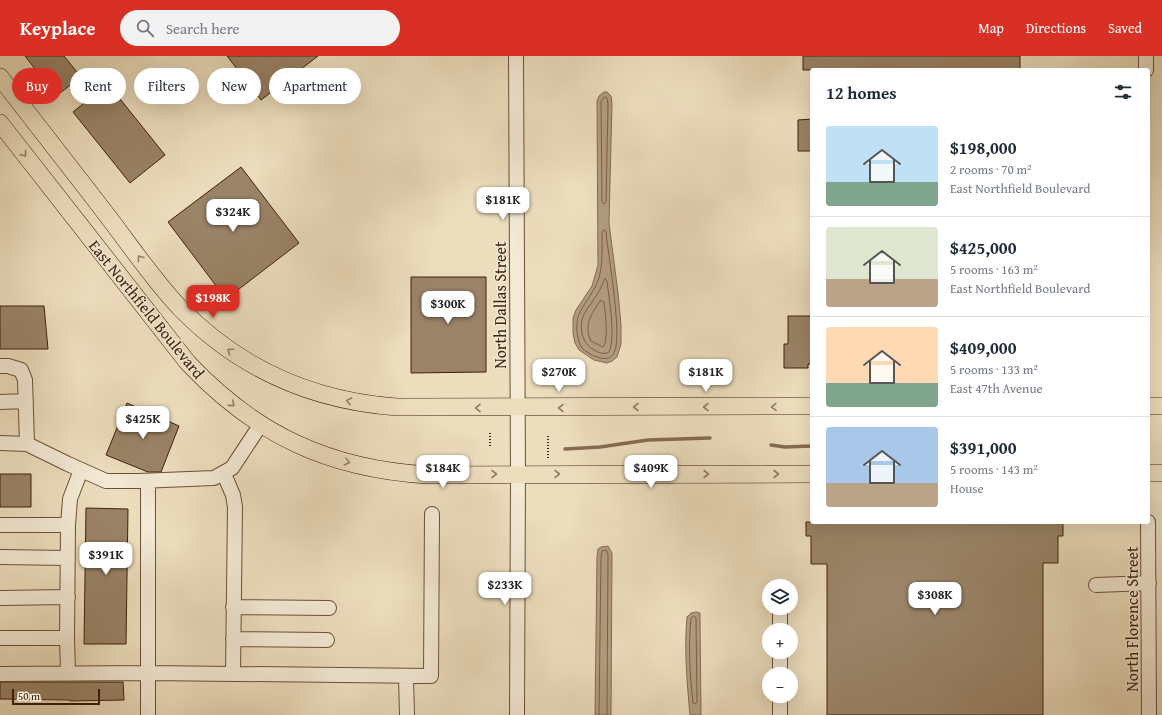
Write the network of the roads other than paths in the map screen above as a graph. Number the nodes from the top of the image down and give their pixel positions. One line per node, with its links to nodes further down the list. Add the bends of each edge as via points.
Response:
1 (516, 56): 12 (street, North Dallas Street)
2 (1146, 56): 3 (street)
3 (1146, 68)
4 (1, 80): 12 (main road, East Northfield Boulevard, one-way to 4, via 397,407 354,402 298,386 265,372 237,355 201,328 169,295)
5 (0, 123): 13 (main road, East Northfield Boulevard, one-way to 13, via 188,363 237,409)
6 (0, 366): 7 (street, via 21,370 25,380)
7 (26, 401): 8 (street); 15 (street)
8 (0, 402)
9 (810, 406): 12 (main road, East Northfield Boulevard, one-way to 12)
10 (1150, 406): 11 (main road)
11 (1162, 406)
12 (517, 408): 20 (street)
13 (261, 424): 19 (street, via 232,468); 20 (main road, East Northfield Boulevard, one-way to 20, via 294,443 336,460 367,467 428,475)
14 (0, 444): 15 (street)
15 (27, 444): 16 (street)
16 (81, 470): 22 (street, via 106,481); 26 (street, via 70,499)
17 (1150, 473): 18 (main road)
18 (1162, 473)
19 (224, 474): 22 (street, via 214,478); 33 (street, via 235,507)
20 (518, 474): 21 (main road, East Northfield Boulevard, one-way to 21); 47 (street)
21 (810, 474)
22 (148, 481): 40 (street)
23 (432, 514): 43 (street, via 431,676)
24 (1148, 524): 29 (street, North Florence Street)
25 (0, 525): 26 (street)
26 (68, 525): 28 (street)
27 (0, 557): 28 (street)
28 (68, 558): 31 (street)
29 (1149, 583): 30 (street); 49 (street, North Florence Street)
30 (1096, 584)
31 (68, 597): 32 (street); 36 (street)
32 (0, 598)
33 (234, 608): 34 (street); 37 (street)
34 (329, 608)
35 (0, 638): 36 (street)
36 (67, 638): 39 (street)
37 (233, 640): 38 (street); 41 (street)
38 (327, 640)
39 (68, 673): 40 (street); 42 (street)
40 (148, 673): 41 (street); 45 (street)
41 (233, 673): 43 (street)
42 (0, 674)
43 (406, 677): 46 (street)
44 (780, 703): 48 (street)
45 (148, 715)
46 (406, 715)
47 (517, 715)
48 (780, 715)
49 (1149, 715)

